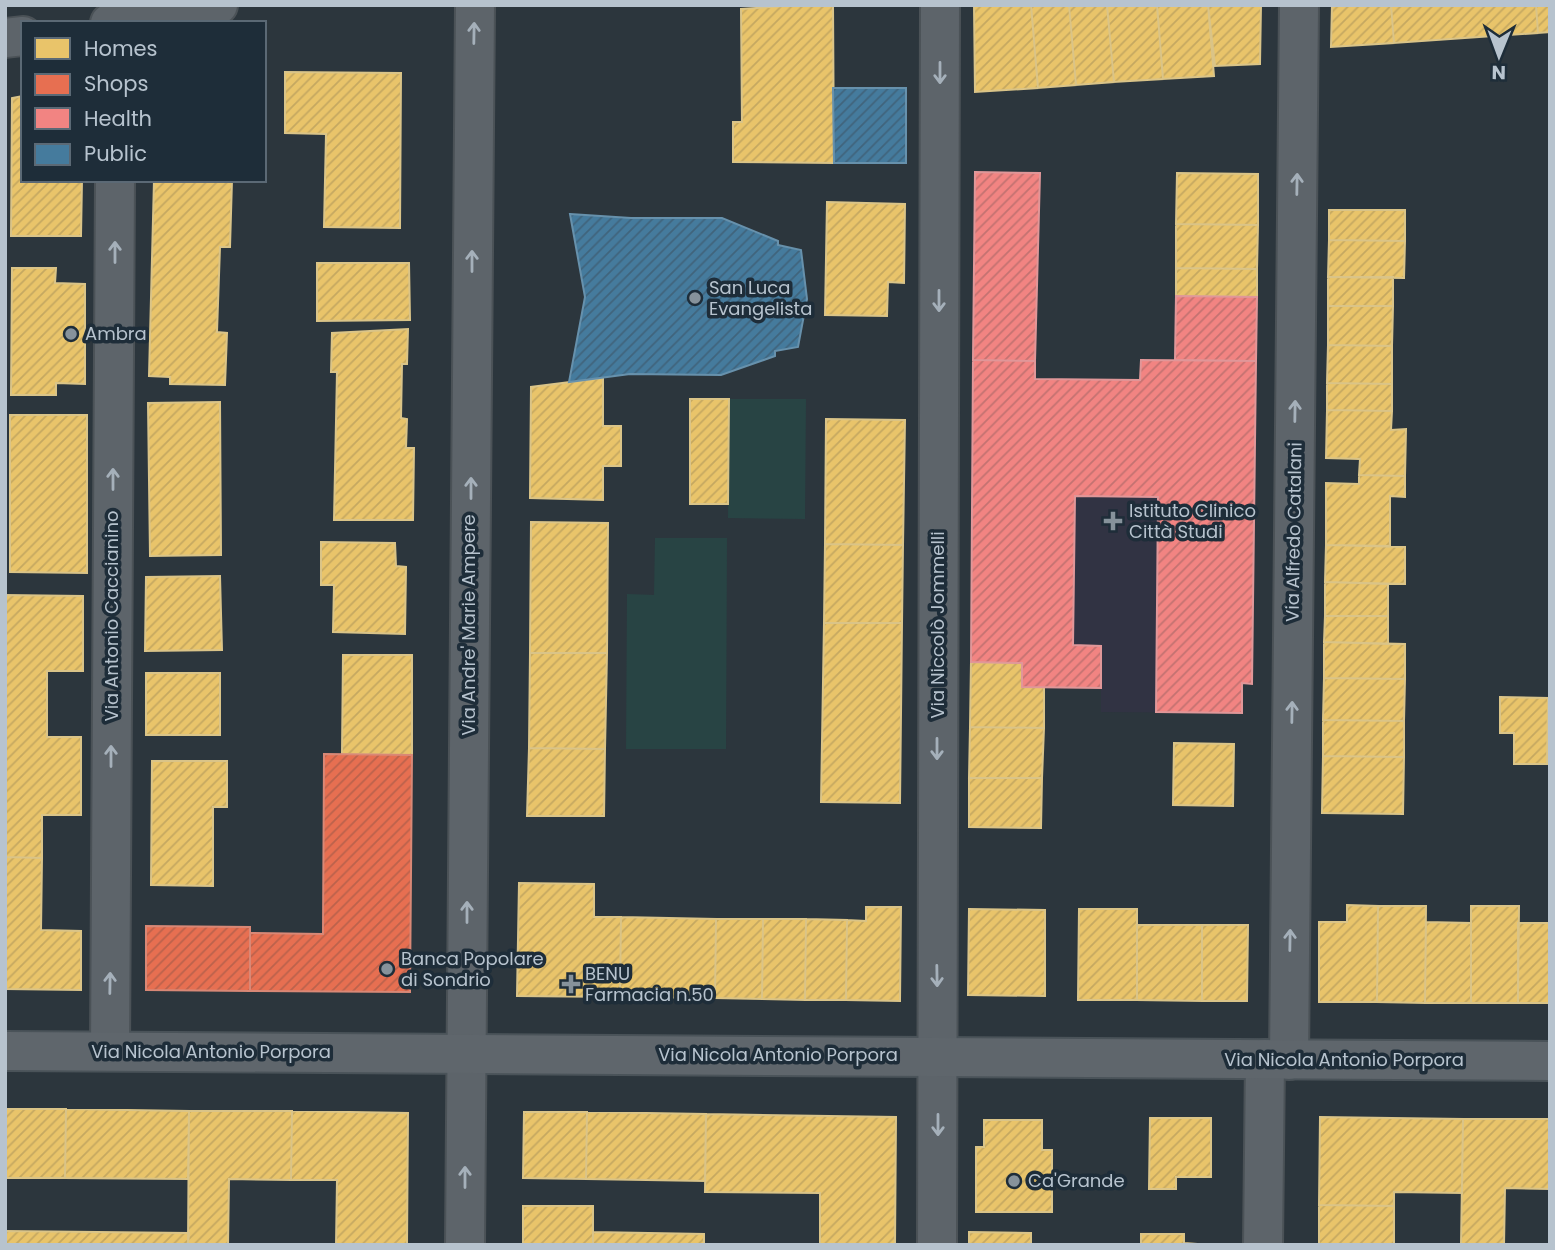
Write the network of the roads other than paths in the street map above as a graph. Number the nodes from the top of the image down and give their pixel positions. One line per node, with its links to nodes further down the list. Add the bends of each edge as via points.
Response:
1 (218, 5): 5 (street)
2 (475, 5): 9 (street, Via Andre' Marie Ampere, one-way to 2)
3 (940, 5): 10 (street, Via Niccolò Jommelli, one-way to 10)
4 (1299, 5): 11 (street, Via Alfredo Catalani, one-way to 4)
5 (122, 21)
6 (115, 182): 8 (street, Via Antonio Caccianino, one-way to 6)
7 (5, 1051): 8 (main road, Via Nicola Antonio Porpora)
8 (110, 1051): 9 (main road, Via Nicola Antonio Porpora)
9 (466, 1054): 10 (main road, Via Nicola Antonio Porpora); 13 (street, Via Andre' Marie Ampere, one-way to 9)
10 (937, 1057): 11 (main road, Via Nicola Antonio Porpora); 14 (street, Via Niccolò Jommelli, one-way to 14)
11 (1277, 1059): 12 (main road, Via Nicola Antonio Porpora); 15 (street, Via Alfredo Catalani)
12 (1550, 1061)
13 (465, 1245)
14 (937, 1245)
15 (1263, 1245)

